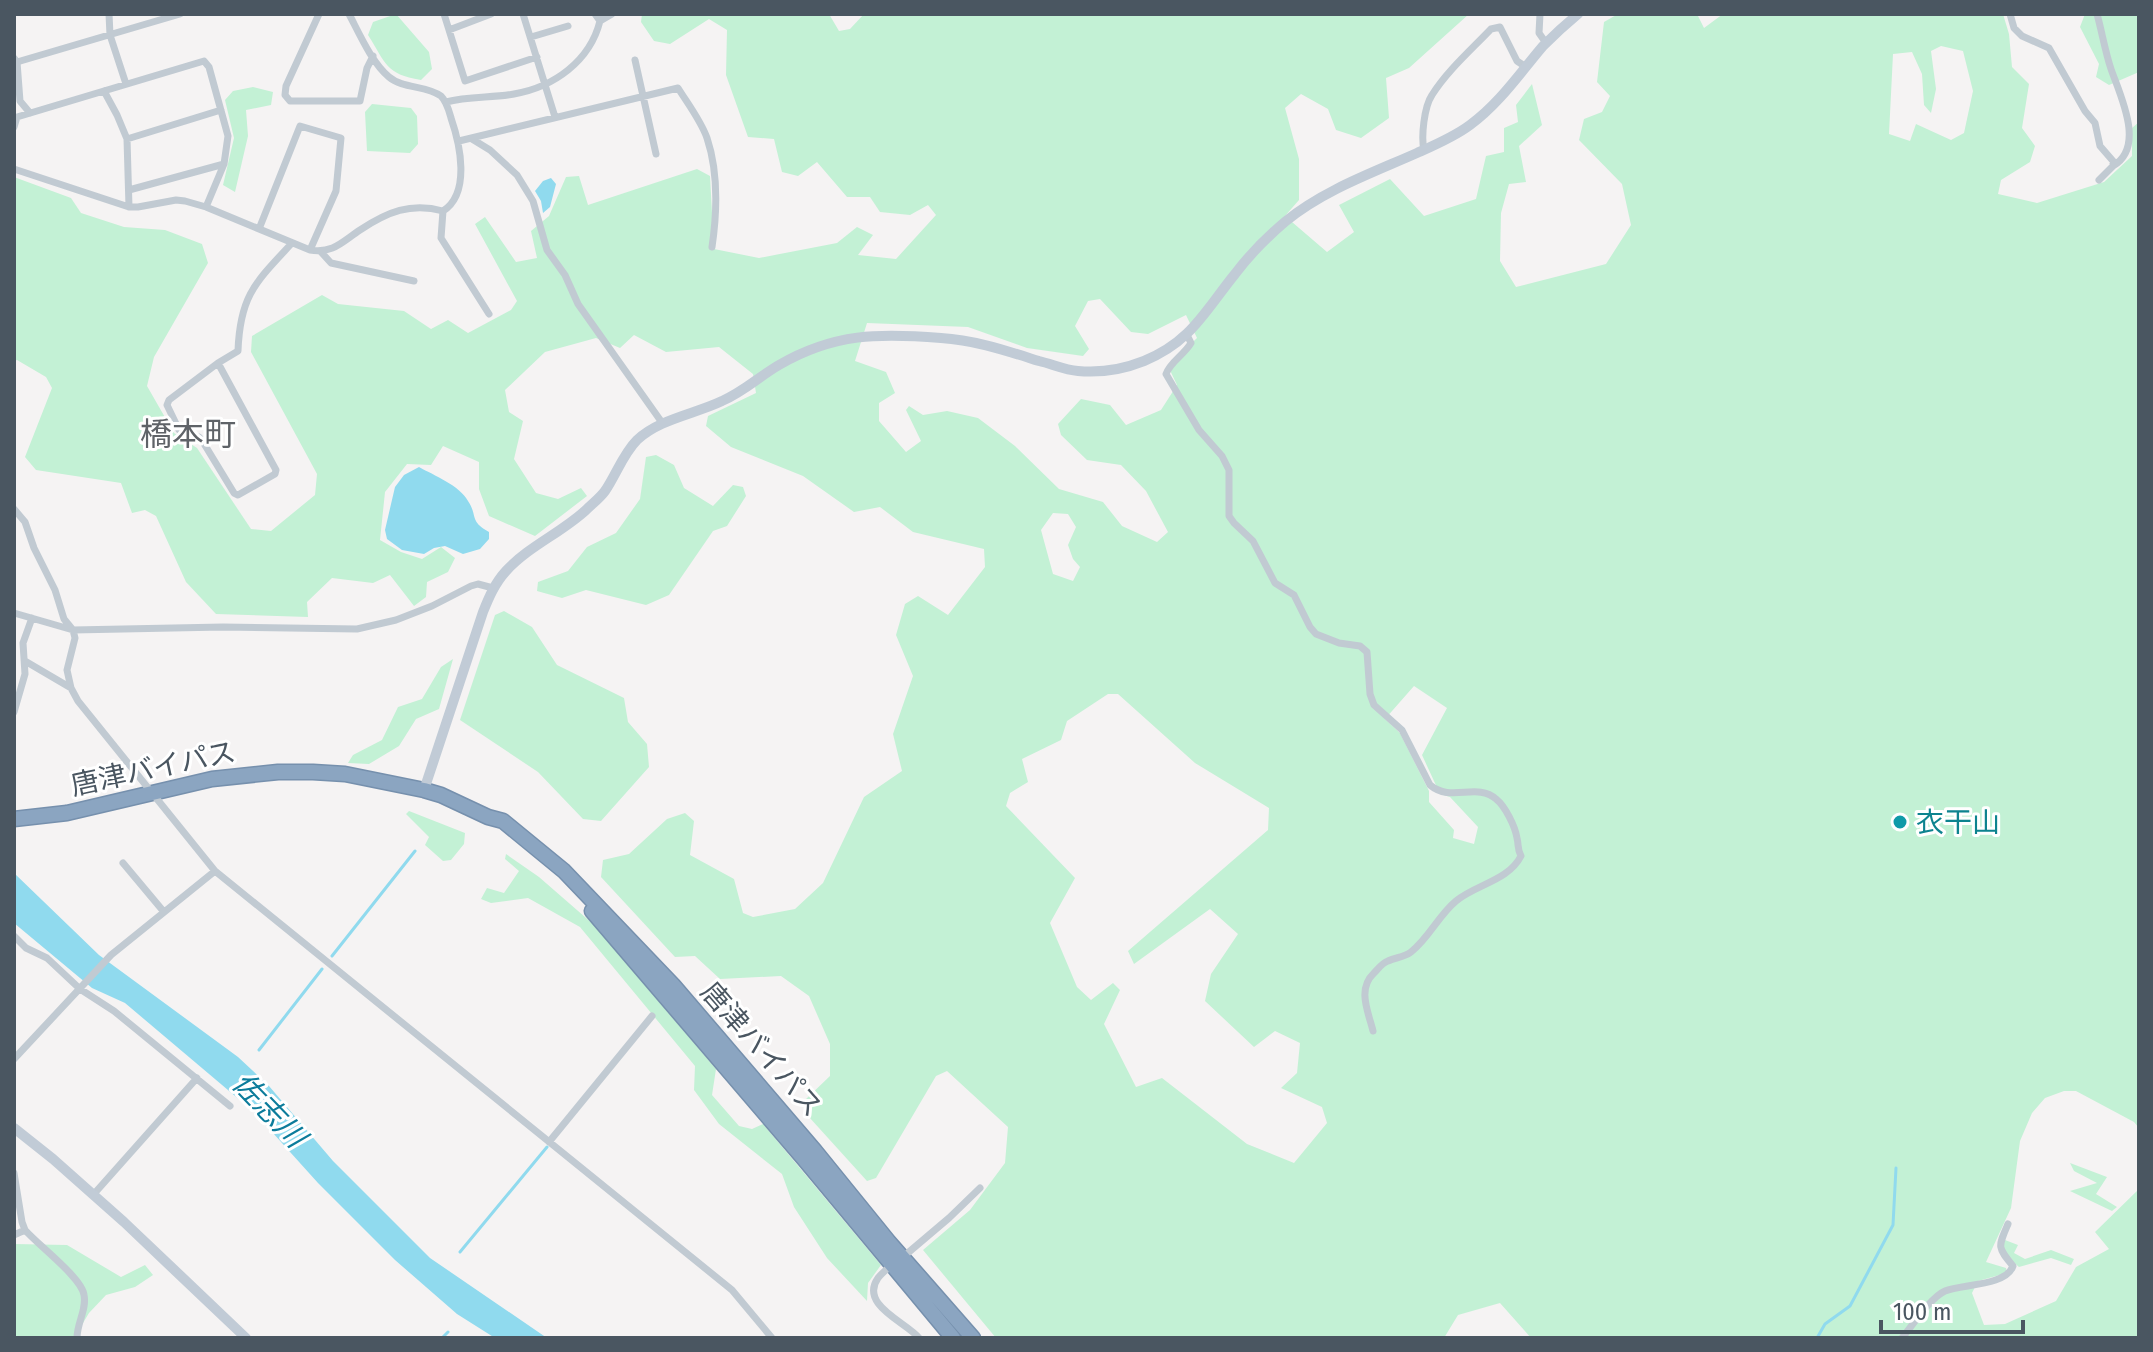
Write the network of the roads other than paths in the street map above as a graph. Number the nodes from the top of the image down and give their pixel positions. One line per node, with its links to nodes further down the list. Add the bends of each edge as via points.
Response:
1 (109, 14): 16 (street)
2 (180, 14): 16 (street)
3 (319, 14): 19 (street, via 286,86 290,101 360,101)
4 (349, 14): 19 (street)
5 (444, 14): 15 (street)
6 (491, 14): 15 (street)
7 (523, 14): 17 (street)
8 (612, 14): 13 (street)
9 (1540, 14): 18 (street, via 1539,33)
10 (1578, 14): 18 (street)
11 (2010, 14): 40 (street, via 2022,36 2049,48 2095,123 2100,146)
12 (2097, 14): 40 (street, via 2125,103 2129,142)
13 (598, 17): 25 (street, via 590,47)
14 (568, 26): 17 (street)
15 (449, 30): 20 (street, via 465,81)
16 (110, 35): 21 (street); 24 (street)
17 (531, 37): 20 (street)
18 (1546, 43): 23 (street)
19 (373, 56): 29 (street, via 388,77)
20 (537, 57): 25 (street)
21 (15, 60): 28 (street)
22 (635, 60): 27 (street)
23 (1526, 67): 37 (street, via 1472,124); 37 (street, via 1517,61 1500,27 1491,29 1429,98 1421,139)
24 (126, 84): 26 (street); 30 (street, via 204,61)
25 (545, 85): 29 (street); 32 (street)
26 (104, 91): 31 (street); 34 (street)
27 (643, 96): 32 (street); 38 (street); 49 (street, via 678,88 707,137 713,173)
28 (17, 102): 31 (street)
29 (446, 102): 36 (street)
30 (221, 110): 34 (street); 39 (street, via 228,136)
31 (30, 113): 33 (street, via 17,117)
32 (555, 117): 35 (street)
33 (14, 127)
34 (127, 139): 43 (street)
35 (472, 139): 36 (street); 56 (street, via 517,175 533,201 547,250 578,304)
36 (459, 141): 46 (street, via 459,182)
37 (1424, 150): 54 (street, via 1332,191 1293,215 1258,246)
38 (656, 154)
39 (224, 164): 43 (street); 45 (street)
40 (2113, 166): 42 (street)
41 (14, 169): 44 (street)
42 (2099, 180)
43 (129, 190): 44 (street)
44 (129, 207): 45 (street, via 176,200)
45 (206, 207): 47 (street)
46 (443, 211): 51 (street, via 422,206 394,212); 53 (street, via 441,238)
47 (259, 229): 48 (street); 50 (street, via 300,126 341,138 336,191)
48 (292, 243): 50 (street); 55 (street, via 248,298 238,351)
49 (712, 247)
50 (310, 250): 51 (street)
51 (321, 252): 52 (street, via 331,263)
52 (414, 281)
53 (489, 314)
54 (1187, 335): 56 (street, via 1143,361 1114,370 1078,371 979,343 864,335 801,354 694,417); 74 (street, via 1191,343 1166,374 1229,470 1229,516 1253,541 1275,583 1294,595 1316,634 1367,652 1374,705 1402,730 1430,785 1447,794 1492,796 1517,837 1517,864 1459,898 1407,956 1386,961 1368,978 1363,992)
55 (218, 363): 55 (street, via 276,470 238,495 199,437 179,430 167,405)
56 (663, 424): 58 (street, via 635,442 604,493 524,554)
57 (14, 509): 61 (street, via 25,522)
58 (493, 588): 61 (street, via 471,586 396,620 357,629); 65 (street)
59 (14, 613): 60 (street)
60 (32, 618): 61 (street); 62 (street, via 23,643)
61 (73, 630): 63 (street, via 67,670)
62 (25, 661): 63 (street); 64 (street)
63 (71, 688): 66 (street)
64 (14, 712)
65 (424, 790): 66 (highway, 唐津バイパス, via 345,774 278,772); 86 (highway, 唐津バイパス, via 503,821 564,871 709,1026 888,1241)
66 (151, 793): 67 (highway, 唐津バイパス); 69 (street)
67 (14, 819)
68 (123, 863): 70 (street)
69 (215, 871): 70 (street); 79 (street)
70 (164, 912): 72 (street, via 111,955)
71 (14, 936): 72 (street)
72 (80, 989): 75 (street); 76 (street)
73 (652, 1016): 79 (street)
74 (1373, 1031)
75 (14, 1059)
76 (197, 1078): 77 (street); 82 (street)
77 (230, 1106)
78 (14, 1128): 82 (street)
79 (549, 1142): 89 (street, via 732,1290)
80 (14, 1173): 84 (street)
81 (980, 1188): 86 (street)
82 (93, 1195): 88 (street)
83 (2008, 1224): 93 (street, via 1999,1243 2013,1271 1944,1292)
84 (25, 1230): 85 (street); 87 (street, via 84,1293)
85 (14, 1235)
86 (898, 1260): 90 (street, via 876,1280 874,1292 878,1305); 91 (highway, 唐津バイパス); 92 (highway, 唐津バイパス)
87 (77, 1338)
88 (246, 1338)
89 (772, 1338)
90 (919, 1338)
91 (953, 1338)
92 (973, 1338)
93 (1902, 1338)

